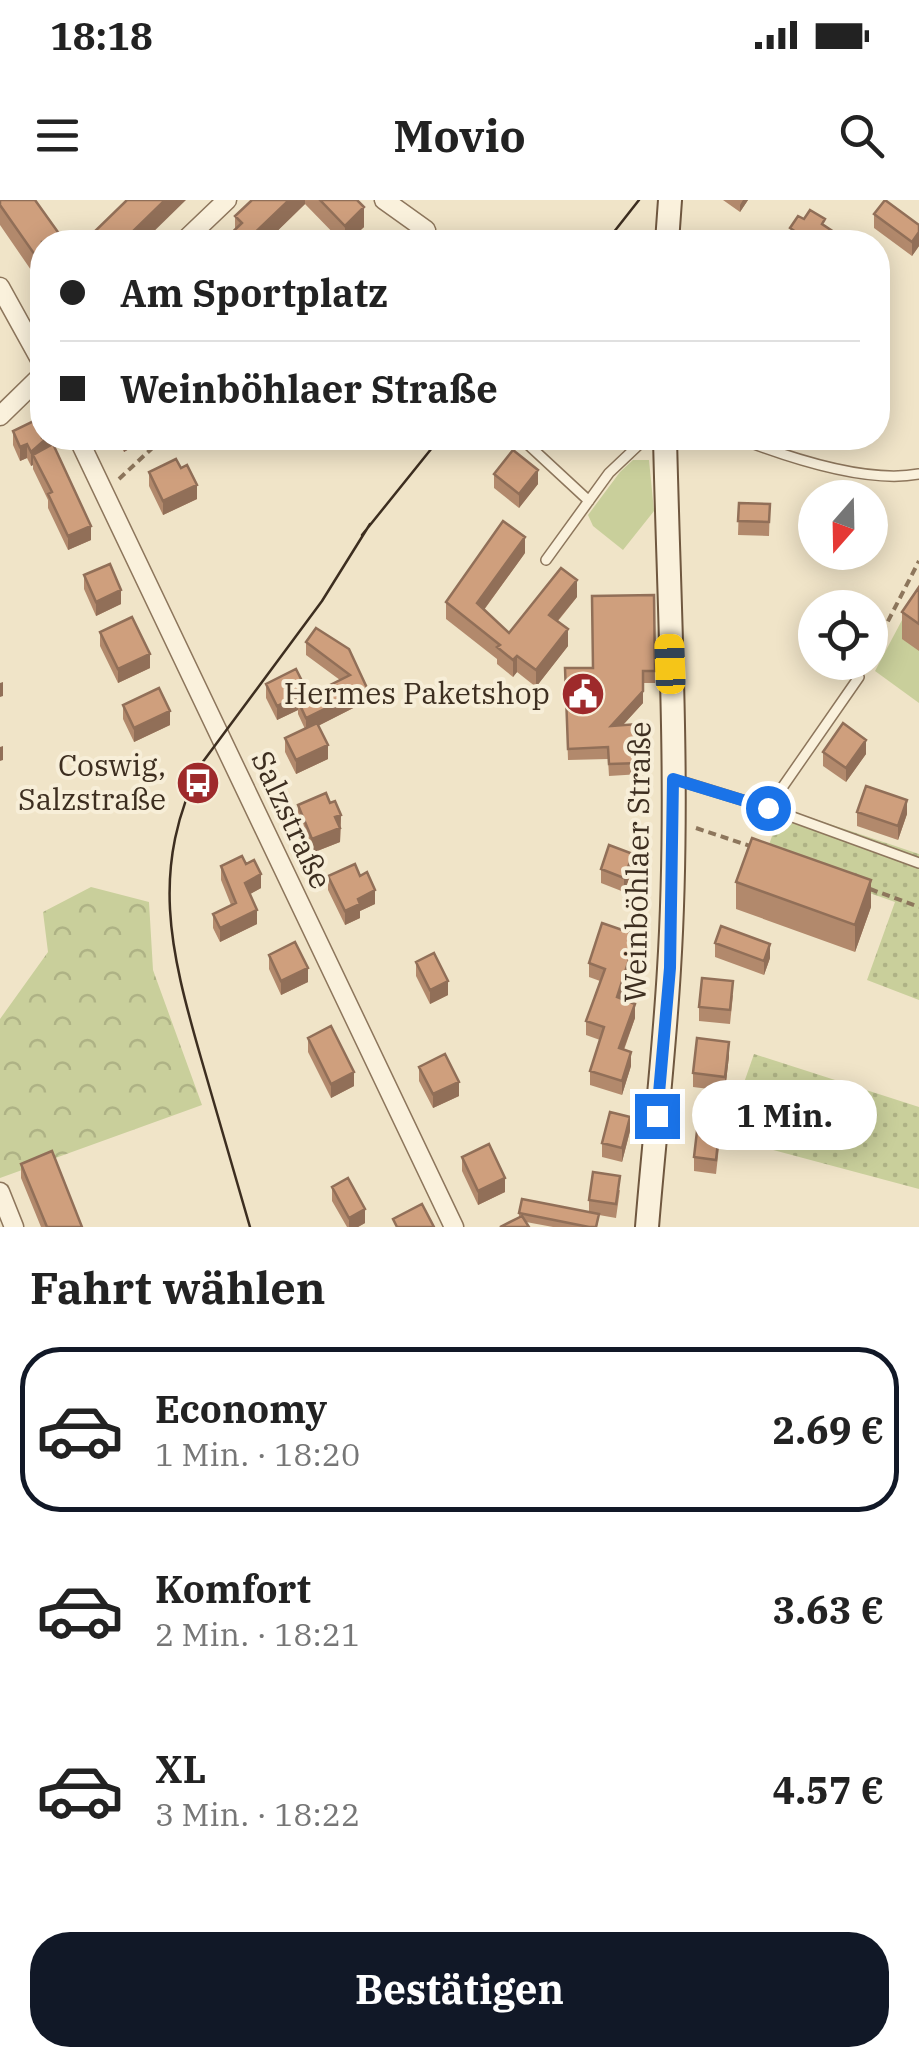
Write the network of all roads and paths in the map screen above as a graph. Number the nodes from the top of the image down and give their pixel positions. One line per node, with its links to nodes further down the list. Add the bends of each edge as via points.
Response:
1 (227, 200): 4 (street)
2 (384, 200): 5 (street)
3 (670, 200): 6 (main road)
4 (196, 230)
5 (426, 230)
6 (668, 230)
7 (0, 287): 8 (street)
8 (30, 341)
9 (30, 387): 10 (street)
10 (0, 416)
11 (84, 450): 18 (street, Salzstraße)
12 (151, 450): 18 (path)
13 (534, 450): 19 (lane)
14 (633, 450): 19 (lane)
15 (665, 450): 24 (main road, Weinböhlaer Straße)
16 (782, 450): 17 (lane, via 865,473)
17 (919, 474)
18 (104, 493): 33 (street, Salzstraße)
19 (589, 501): 20 (lane)
20 (546, 560)
21 (919, 561): 22 (path)
22 (888, 621)
23 (857, 680): 25 (lane)
24 (673, 779): 25 (lane); 26 (main road, Weinböhlaer Straße)
25 (768, 808): 28 (lane)
26 (672, 820): 27 (path); 34 (main road, Weinböhlaer Straße, via 670,968)
27 (764, 851)
28 (919, 863)
29 (868, 888): 30 (path)
30 (919, 908)
31 (0, 1192): 32 (street)
32 (14, 1227)
33 (454, 1227)
34 (648, 1227)

